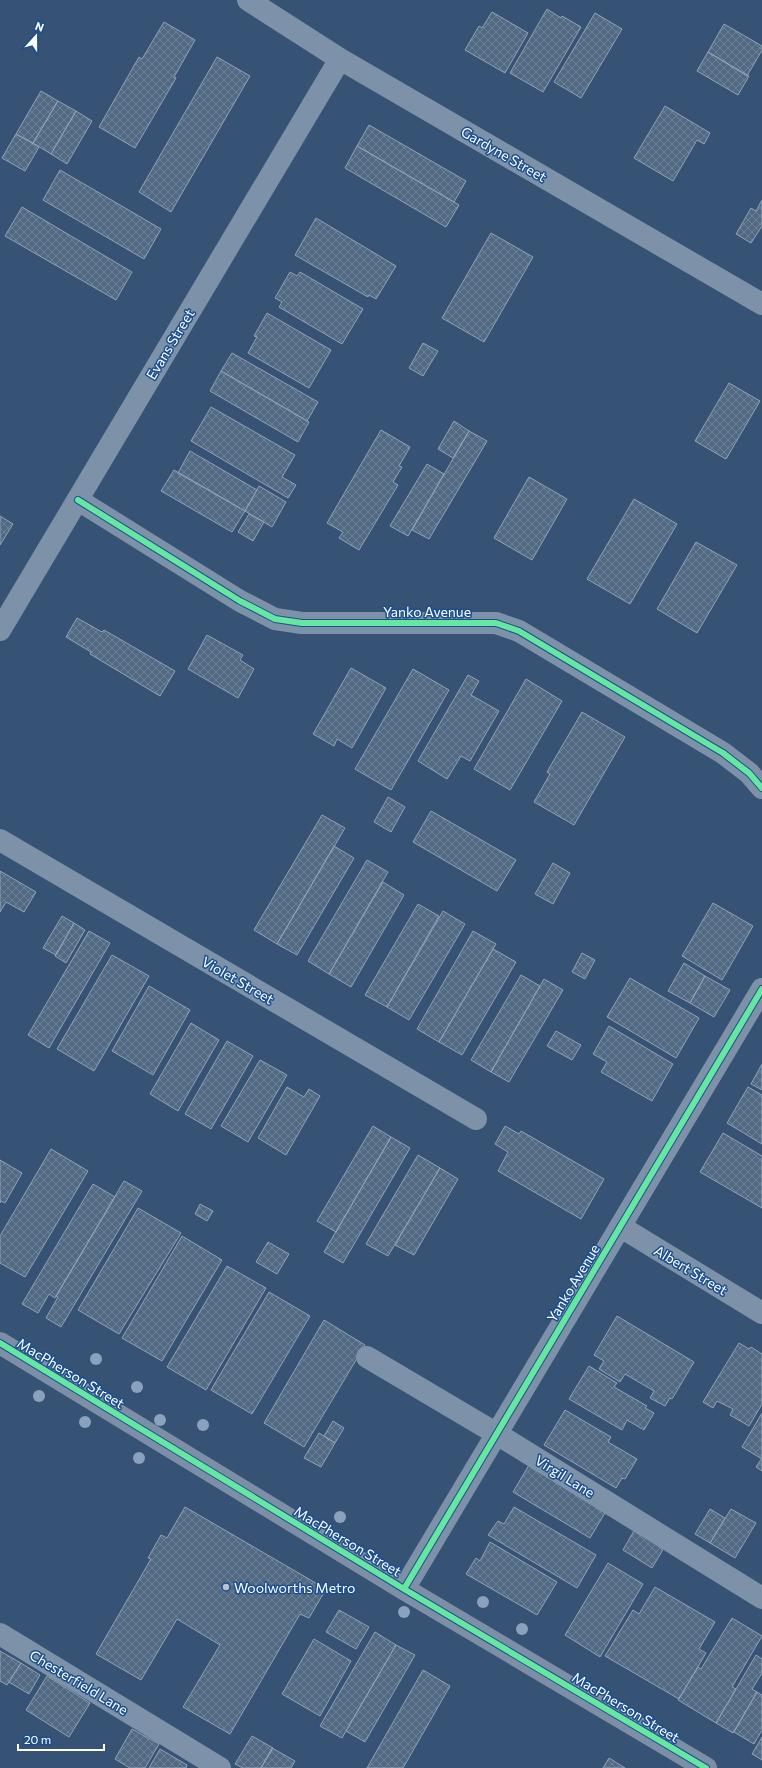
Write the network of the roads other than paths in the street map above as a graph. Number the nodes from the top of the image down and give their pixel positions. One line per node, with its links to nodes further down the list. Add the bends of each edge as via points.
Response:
1 (248, 0): 2 (street, Gardyne Street)
2 (340, 59): 3 (street, Gardyne Street); 4 (street, Evans Street)
3 (762, 304)
4 (78, 500): 5 (street, Evans Street); 6 (street, Yanko Avenue, via 240,601 275,619 302,623 496,623 519,631 723,753 749,773)
5 (0, 630)
6 (762, 788)
7 (0, 840): 9 (street, Violet Street)
8 (762, 990): 10 (street, Yanko Avenue)
9 (476, 1119)
10 (621, 1227): 11 (street, Albert Street); 14 (street, Yanko Avenue)
11 (762, 1313)
12 (0, 1343): 15 (main road, MacPherson Street)
13 (367, 1357): 14 (street, Virgil Lane)
14 (497, 1434): 15 (street, Yanko Avenue); 16 (street, Virgil Lane)
15 (404, 1589): 19 (main road, MacPherson Street)
16 (762, 1598)
17 (0, 1634): 18 (street, Chesterfield Lane)
18 (220, 1768)
19 (706, 1768)

